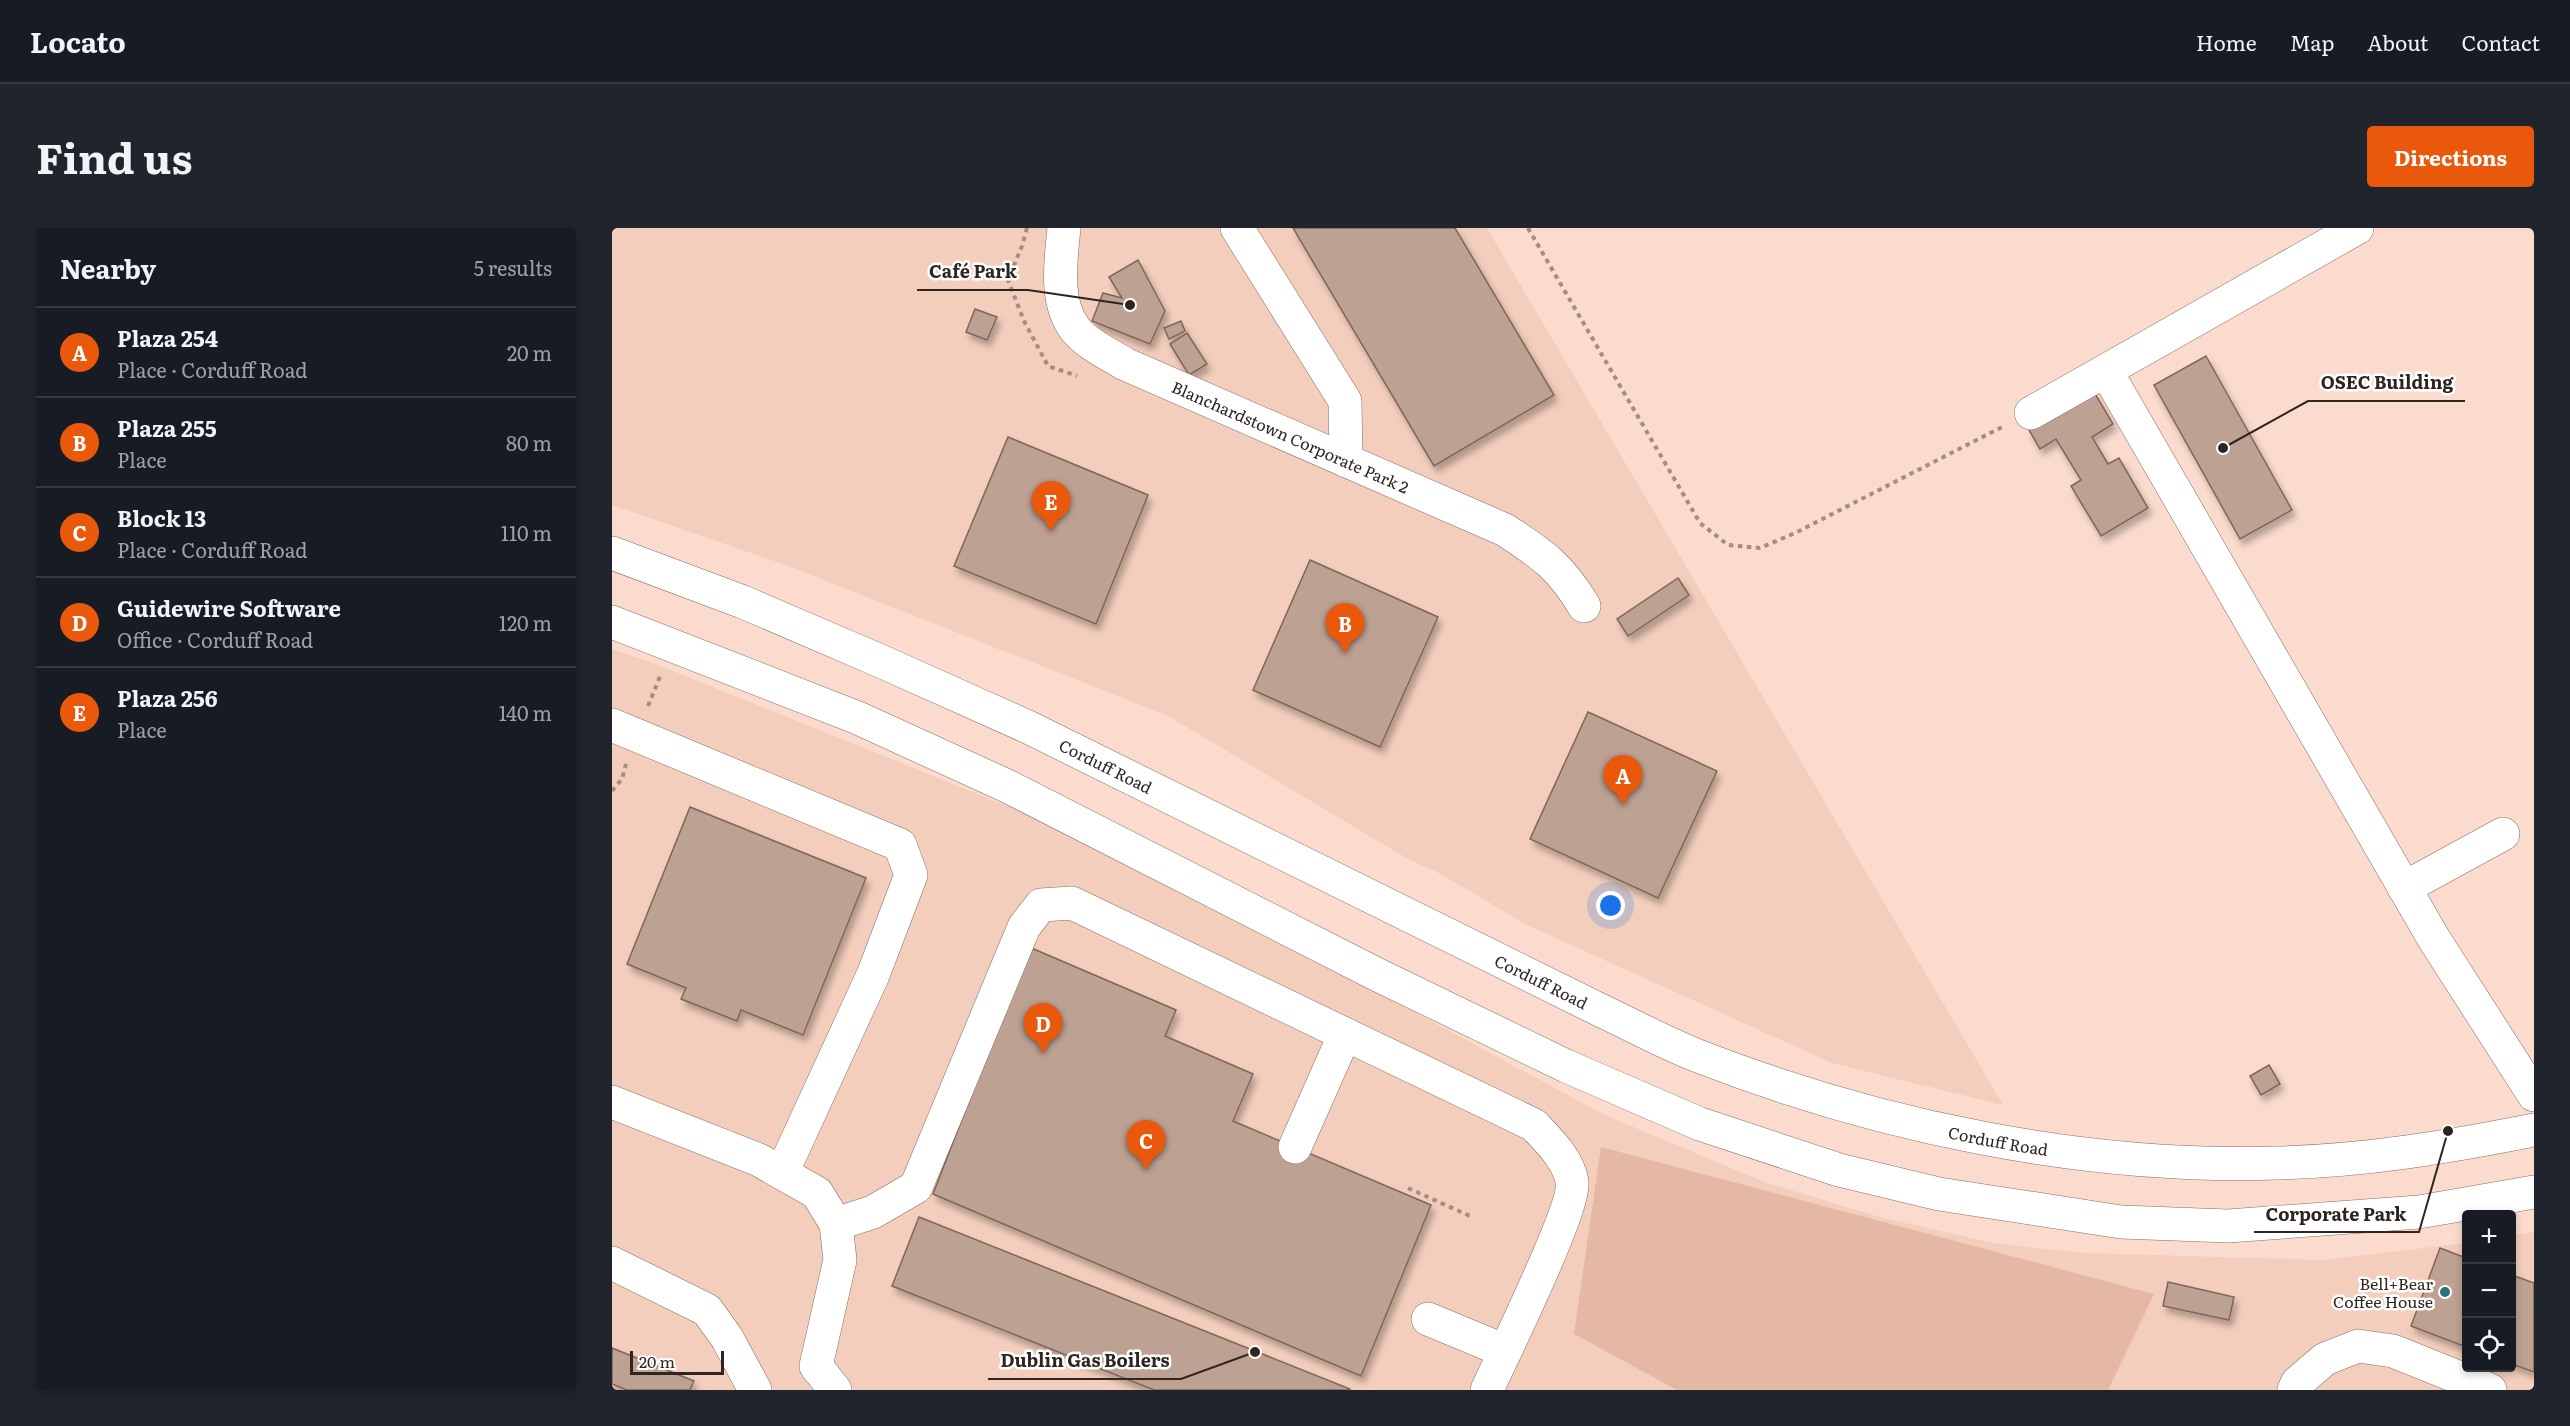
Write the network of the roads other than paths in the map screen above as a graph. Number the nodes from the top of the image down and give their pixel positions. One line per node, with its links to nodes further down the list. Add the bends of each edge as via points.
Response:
1 (1064, 228): 6 (street, Blanchardstown Corporate Park 2, via 1060,286 1064,305 1075,328 1091,343 1125,364)
2 (1237, 228): 6 (street, via 1345,401)
3 (2357, 228): 4 (street)
4 (2106, 371): 5 (street); 12 (street)
5 (2031, 413)
6 (1346, 461): 8 (street, Blanchardstown Corporate Park 2, via 1505,530 1568,579)
7 (612, 553): 16 (street, Corduff Road, via 742,602 1029,727 1602,1011 1696,1055 1780,1085 1966,1135 2168,1162 2276,1164 2355,1158)
8 (1584, 606)
9 (612, 621): 19 (street, via 858,718 1007,786 1566,1066 1700,1124 1839,1170 1939,1194 2121,1222 2228,1226 2419,1212)
10 (612, 725): 18 (street, via 900,845 911,875 873,975)
11 (2503, 834): 12 (street)
12 (2404, 888): 14 (street)
13 (1345, 1034): 17 (street); 20 (street, via 1072,903 1041,905 1024,927 916,1187 873,1212); 23 (street, via 1534,1125 1558,1150 1573,1182 1564,1218)
14 (2534, 1095)
15 (612, 1102): 18 (street, via 759,1160)
16 (2534, 1130)
17 (1295, 1147)
18 (782, 1173): 20 (street, via 817,1193)
19 (2534, 1192)
20 (836, 1224): 25 (street, via 840,1260 816,1366)
21 (612, 1263): 24 (street, via 707,1310)
22 (1428, 1319): 23 (street)
23 (1505, 1351): 26 (street)
24 (755, 1390)
25 (835, 1390)
26 (1487, 1390)
27 (2294, 1390): 28 (street, via 2325,1359 2358,1346 2393,1351)
28 (2490, 1390)

